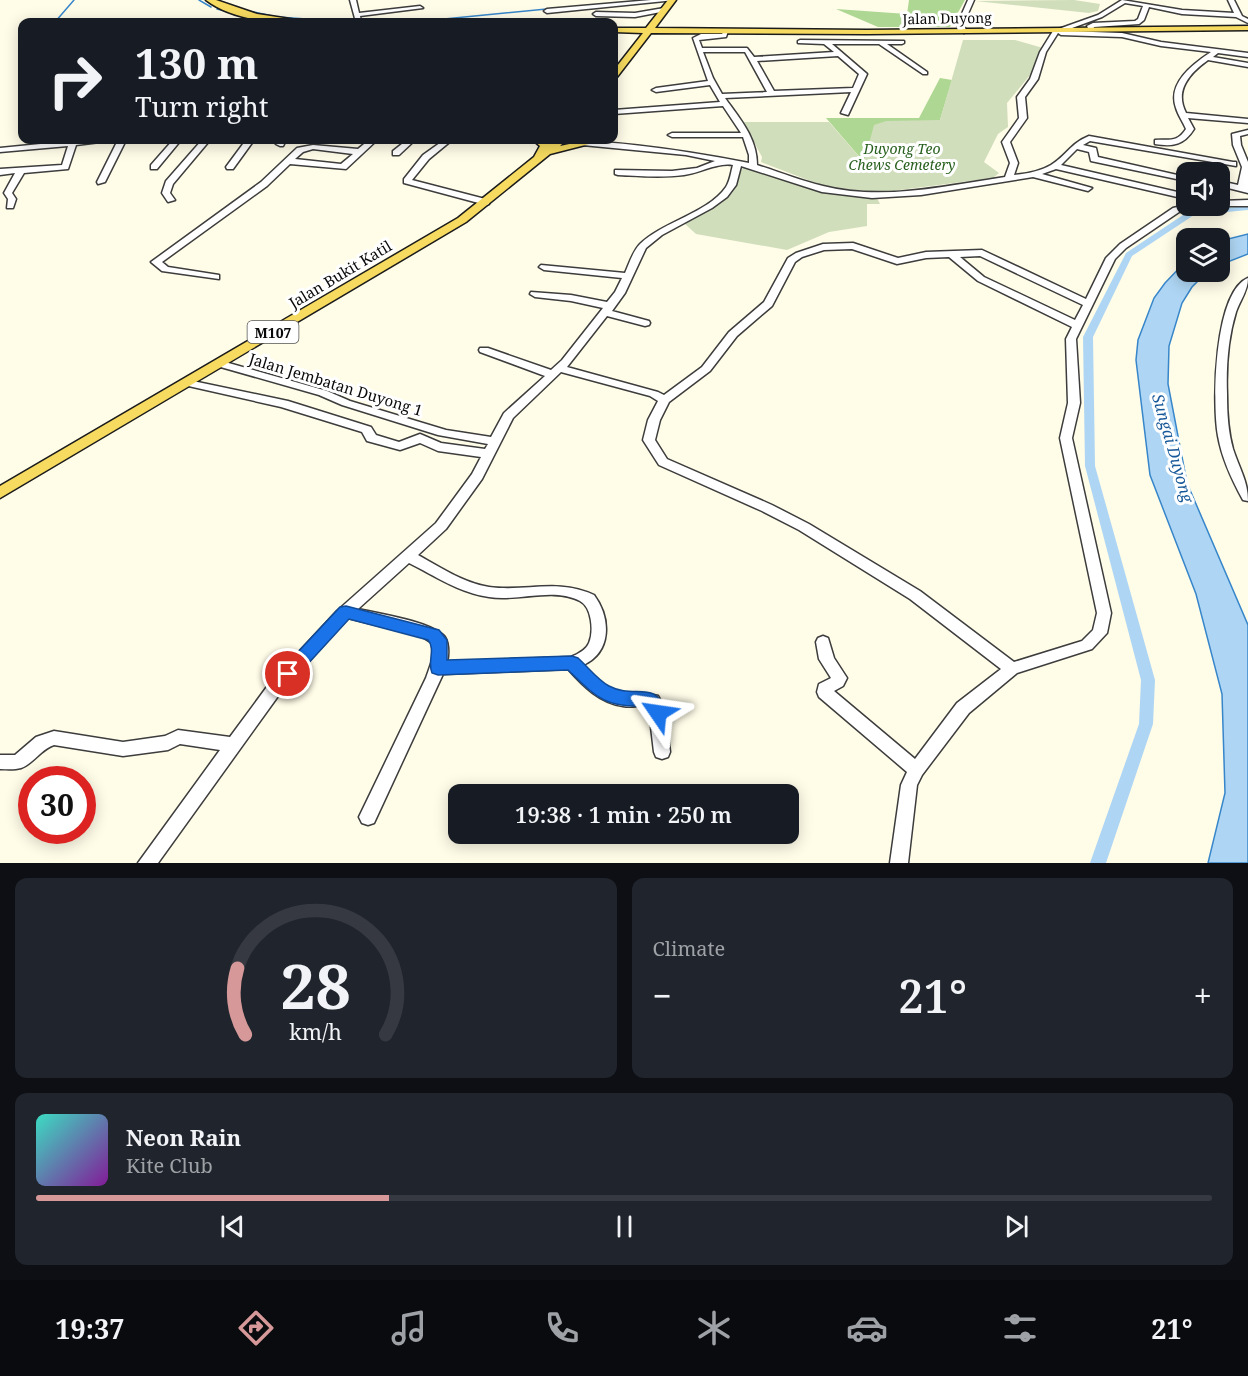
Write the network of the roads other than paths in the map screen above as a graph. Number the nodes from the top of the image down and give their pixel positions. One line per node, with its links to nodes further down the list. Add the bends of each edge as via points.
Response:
1 (210, 0): 14 (main road)
2 (352, 0): 12 (street)
3 (672, 0): 9 (main road); 10 (street)
4 (971, 0): 18 (street)
5 (1125, 0): 7 (street); 29 (street, via 1100,16)
6 (1235, 3): 13 (street)
7 (1146, 6): 13 (street); 22 (street, via 1142,20 1137,23 1093,25)
8 (420, 8): 12 (street)
9 (664, 10): 11 (street, via 635,15); 16 (main road)
10 (547, 11)
11 (596, 14)
12 (356, 15): 15 (street)
13 (1238, 15): 17 (street)
14 (268, 18)
15 (357, 18)
16 (657, 19): 20 (main road, via 641,27); 24 (main road); 25 (main road, via 663,27)
17 (1248, 21)
18 (962, 26): 28 (main road, Jalan Duyong, via 942,31); 29 (main road, Jalan Duyong, via 992,31)
19 (1248, 28): 22 (main road, Jalan Duyong)
20 (618, 30)
21 (618, 30): 24 (main road, Jalan Duyong)
22 (1092, 30): 29 (main road, Jalan Duyong)
23 (618, 31): 35 (main road, via 634,36)
24 (647, 31): 25 (main road, Jalan Duyong); 30 (main road)
25 (687, 32): 26 (main road, Jalan Duyong)
26 (704, 32): 27 (main road, Jalan Duyong); 30 (main road)
27 (726, 32): 28 (main road, Jalan Duyong); 36 (street, via 724,36 696,38)
28 (867, 32): 33 (street)
29 (1056, 32): 37 (street, via 1122,35); 83 (street, via 1021,97 1023,118 1006,142 1015,161)
30 (640, 39): 35 (main road)
31 (800, 42): 32 (street)
32 (826, 42): 33 (street); 38 (street)
33 (878, 42): 34 (street); 44 (street)
34 (902, 42)
35 (633, 49): 43 (main road)
36 (699, 50): 41 (street, via 743,49); 45 (street)
37 (1217, 51): 39 (street); 40 (street)
38 (841, 54): 41 (street); 47 (street, via 863,74)
39 (1248, 55)
40 (1206, 58): 42 (street); 52 (street, via 1179,86 1179,107)
41 (754, 59): 48 (street)
42 (1248, 65)
43 (618, 70)
44 (925, 73)
45 (712, 83): 46 (street); 49 (street)
46 (656, 90)
47 (856, 90): 48 (street); 51 (street)
48 (772, 94): 49 (street)
49 (723, 100): 50 (street); 56 (street)
50 (618, 112)
51 (845, 113)
52 (1185, 115): 53 (street); 57 (street, via 1190,129 1181,142 1140,139)
53 (1248, 121)
54 (1248, 132): 93 (street, via 1236,134 1246,167)
55 (672, 135): 56 (street)
56 (746, 135): 79 (street)
57 (1119, 143): 71 (street, via 1089,138); 78 (street)
58 (38, 144): 72 (street)
59 (72, 144): 85 (street, via 65,167)
60 (120, 144): 90 (street)
61 (174, 144): 81 (street)
62 (203, 144): 95 (street, via 169,183 166,192)
63 (247, 144): 82 (street)
64 (369, 144): 73 (street)
65 (406, 144): 74 (street)
66 (443, 144): 96 (street, via 426,157 407,181)
67 (544, 144): 75 (main road)
68 (553, 144): 75 (main road, Jalan Bukit Katil / M107)
69 (570, 144): 75 (main road)
70 (609, 144): 77 (street)
71 (1075, 146): 80 (street); 88 (street, via 1093,150 1094,159)
72 (0, 150)
73 (361, 152): 76 (street, via 307,147); 76 (street, via 349,164 339,167)
74 (396, 153)
75 (541, 157): 96 (main road, Jalan Bukit Katil / M107)
76 (289, 161): 104 (street, via 264,184 156,262 165,269)
77 (731, 161): 79 (street); 86 (street, via 669,175); 103 (street, via 732,185 724,195 648,240)
78 (1233, 164)
79 (753, 166): 89 (street, via 822,189 855,194 921,192)
80 (1055, 166): 87 (street); 94 (street)
81 (154, 167)
82 (230, 167)
83 (1014, 169): 87 (street); 89 (street)
84 (0, 172): 85 (street)
85 (20, 172): 99 (street, via 8,194 12,199)
86 (618, 172)
87 (1034, 174): 89 (street); 92 (street)
88 (1176, 177)
89 (1008, 179)
90 (101, 182)
91 (1230, 186): 93 (street)
92 (1088, 188)
93 (1245, 189)
94 (1176, 194)
95 (171, 200)
96 (486, 202): 112 (main road, Jalan Bukit Katil / M107)
97 (1248, 203): 98 (street)
98 (1230, 204)
99 (9, 206)
100 (1176, 210): 107 (street, via 1117,251)
101 (953, 256): 107 (street, via 969,252 987,255); 110 (street, via 981,279); 115 (street, via 926,255 897,261 843,245 799,255 787,265 768,304 733,334 706,369)
102 (544, 267): 103 (street)
103 (628, 276): 108 (street)
104 (216, 278)
105 (1248, 281): 118 (street, via 1235,298 1227,325 1222,374 1223,432)
106 (535, 294): 108 (street, via 571,298)
107 (1088, 304): 110 (street)
108 (608, 309): 109 (street); 113 (street)
109 (645, 323)
110 (1077, 325): 124 (street, via 1069,348 1074,403 1066,438 1104,613 1103,624 1095,640 1087,645)
111 (484, 350): 113 (street)
112 (221, 364): 114 (main road, Jalan Bukit Katil / M107); 116 (street, Jalan Jembatan Duyong 1)
113 (557, 372): 115 (street, via 654,394); 116 (street, via 508,416)
114 (188, 383): 116 (street, via 284,404 367,430 371,438 400,446 420,438 438,447); 117 (main road, Jalan Bukit Katil / M107)
115 (664, 400): 124 (street, via 649,440 663,462 804,527 915,595)
116 (492, 448): 119 (street, via 456,509)
117 (0, 493)
118 (1248, 497)
119 (408, 556): 120 (street); 122 (street, via 463,585 489,592 555,592 589,599 596,610 598,639 590,653)
120 (346, 612): 123 (street, via 433,635 439,640); 125 (street, via 275,688)
121 (823, 642): 128 (street, via 827,659 839,678 825,692)
122 (572, 663): 123 (street); 126 (street, via 608,695 622,700 652,701 657,708)
123 (438, 668): 129 (street)
124 (1012, 669): 128 (street, via 963,708)
125 (234, 745): 127 (street, via 178,738 123,749 54,738 42,742 18,762); 130 (street)
126 (662, 752)
127 (0, 762)
128 (916, 770): 131 (street, via 906,800)
129 (368, 817)
130 (147, 863)
131 (899, 863)

